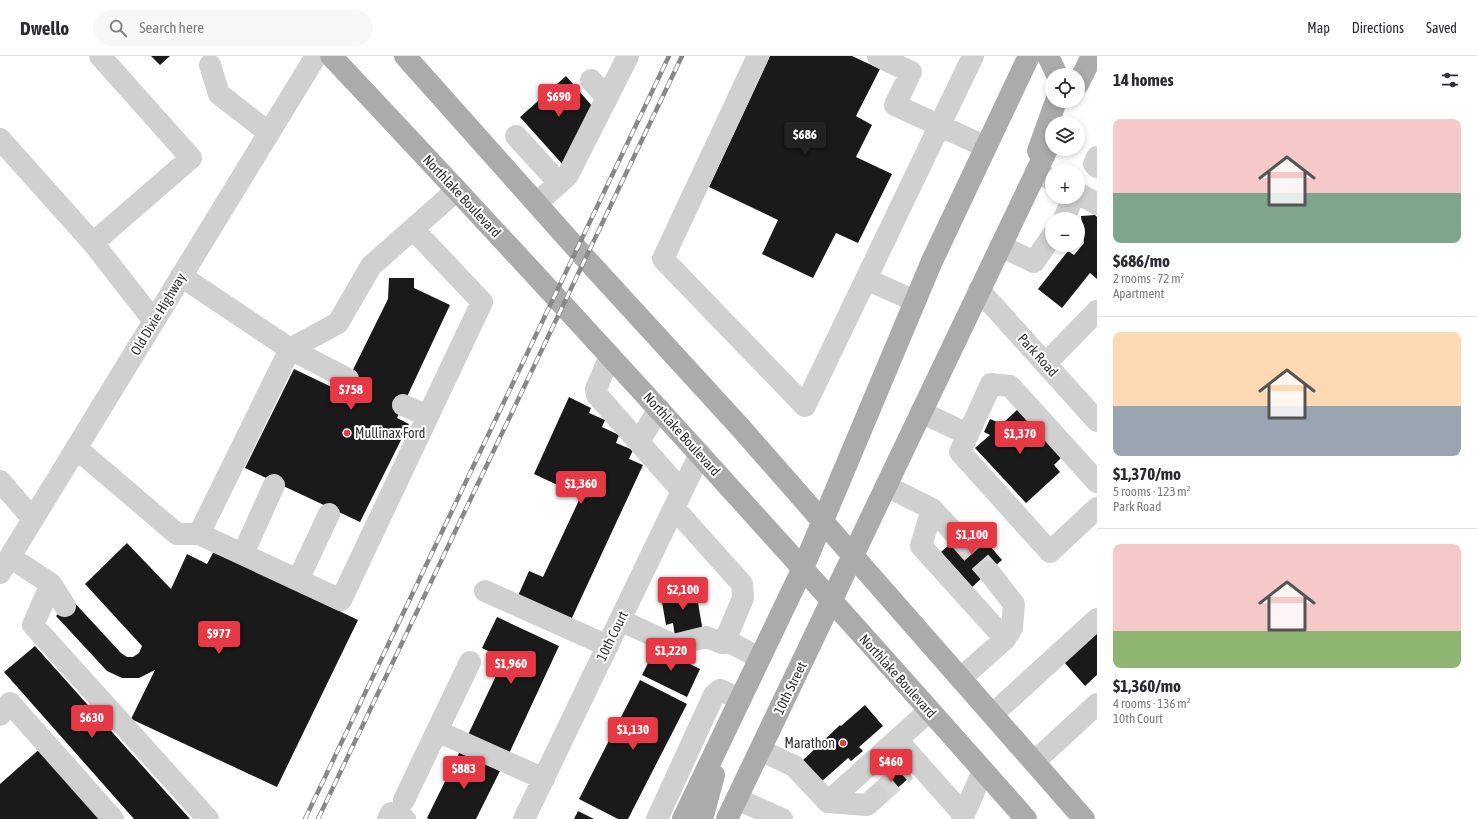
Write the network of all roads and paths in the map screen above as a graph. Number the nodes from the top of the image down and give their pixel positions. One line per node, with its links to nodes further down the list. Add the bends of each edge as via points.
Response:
1 (100, 56): 30 (street, via 191,158)
2 (316, 56): 17 (street, Old Dixie Highway)
3 (331, 56): 24 (main road, Northlake Boulevard)
4 (405, 56): 27 (main road)
5 (628, 56): 14 (street)
6 (758, 56): 34 (street, via 663,259 805,406)
7 (878, 56): 16 (street, via 912,72 895,105)
8 (972, 56): 16 (street)
9 (1029, 56): 20 (main road)
10 (1048, 56): 12 (main road)
11 (211, 59): 17 (street, via 219,94)
12 (1054, 68)
13 (590, 80): 14 (street)
14 (607, 98): 23 (street, via 568,175)
15 (1054, 108): 26 (main road)
16 (939, 125): 20 (street); 34 (street)
17 (269, 133): 33 (street, Old Dixie Highway)
18 (516, 136): 23 (street)
19 (0, 139): 30 (street)
20 (986, 147): 36 (main road)
21 (1048, 156): 22 (main road)
22 (1044, 176): 26 (main road)
23 (559, 183): 27 (street)
24 (457, 190): 29 (street); 40 (main road, Northlake Boulevard)
25 (1085, 197): 28 (street)
26 (1022, 200): 31 (main road, 10th Street)
27 (537, 203): 61 (main road)
28 (1097, 204)
29 (412, 229): 39 (street, via 371,266 338,323); 46 (street, via 482,302)
30 (93, 243): 38 (street)
31 (1001, 246): 32 (street, via 1034,262); 35 (main road, 10th Street)
32 (1045, 246)
33 (181, 276): 38 (street, Old Dixie Highway); 39 (street)
34 (866, 279): 36 (street)
35 (979, 290): 41 (street, Park Road); 45 (main road, 10th Street)
36 (915, 301): 61 (main road)
37 (1097, 311): 41 (street)
38 (154, 321): 50 (street, Old Dixie Highway)
39 (290, 349): 42 (street); 62 (street)
40 (610, 356): 44 (main road, Northlake Boulevard); 49 (street, via 596,389 597,395)
41 (1046, 363): 47 (street, Park Road)
42 (348, 379)
43 (403, 405): 46 (street)
44 (659, 409): 49 (street, via 642,438); 51 (main road, Northlake Boulevard)
45 (921, 412): 48 (street); 55 (main road, 10th Street)
46 (428, 416): 69 (street, via 342,600)
47 (1097, 421)
48 (967, 434): 53 (street, via 991,384 1010,386); 57 (street, via 960,452 1050,552)
49 (641, 445): 56 (street)
50 (76, 448): 60 (street, Old Dixie Highway); 62 (street, via 177,534)
51 (700, 454): 56 (street, 10th Court); 67 (main road, Northlake Boulevard)
52 (0, 481): 60 (street)
53 (1097, 482)
54 (274, 484): 64 (street)
55 (886, 486): 58 (street); 65 (main road, 10th Street)
56 (678, 500): 75 (street, 10th Court); 77 (street, via 742,584 743,598 727,636)
57 (1097, 508)
58 (932, 509): 63 (street); 76 (street, via 921,546)
59 (329, 514): 69 (street)
60 (33, 518): 66 (street, Old Dixie Highway)
61 (822, 521): 65 (main road); 67 (main road)
62 (199, 534): 64 (street)
63 (958, 537)
64 (243, 554): 69 (street)
65 (852, 556): 72 (main road, 10th Street); 81 (main road)
66 (5, 565): 70 (street)
67 (802, 568): 72 (main road, Northlake Boulevard); 79 (main road)
68 (988, 572): 76 (street, via 1014,604 1012,628)
69 (298, 580)
70 (51, 584): 73 (street); 101 (street, via 33,625)
71 (486, 591): 78 (street)
72 (832, 602): 84 (main road, Northlake Boulevard); 91 (main road, 10th Street)
73 (65, 606)
74 (1097, 619): 85 (street)
75 (620, 620): 77 (street, via 674,645 706,636 722,644); 78 (street, 10th Court)
76 (1005, 639): 81 (street)
77 (729, 642): 79 (street)
78 (608, 646): 94 (street, 10th Court)
79 (760, 658): 82 (main road)
80 (470, 662): 87 (street)
81 (961, 678): 85 (main road)
82 (740, 699): 89 (street, via 720,690 714,695); 90 (main road)
83 (1097, 704): 92 (street)
84 (929, 711): 88 (street); 93 (main road, Northlake Boulevard)
85 (993, 714): 92 (main road)
86 (0, 715): 100 (street, via 10,703)
87 (438, 731): 94 (street); 98 (street)
88 (897, 740): 97 (street); 99 (street, via 911,765)
89 (691, 744): 90 (street); 104 (street)
90 (716, 749): 105 (main road); 106 (main road, via 714,779)
91 (760, 750): 96 (main road, 10th Street); 97 (street, via 794,766)
92 (1034, 762): 110 (main road)
93 (983, 771): 99 (street); 109 (main road, Northlake Boulevard)
94 (544, 779): 103 (street, 10th Court)
95 (877, 796): 97 (street, via 867,805)
96 (737, 799): 107 (main road, 10th Street); 108 (street)
97 (828, 802)
98 (405, 809): 102 (street, via 391,813)
99 (963, 817)
100 (113, 819)
101 (208, 819)
102 (388, 819)
103 (524, 819)
104 (657, 819)
105 (683, 819)
106 (702, 819)
107 (727, 819)
108 (782, 819)
109 (1026, 819)
110 (1084, 819)

